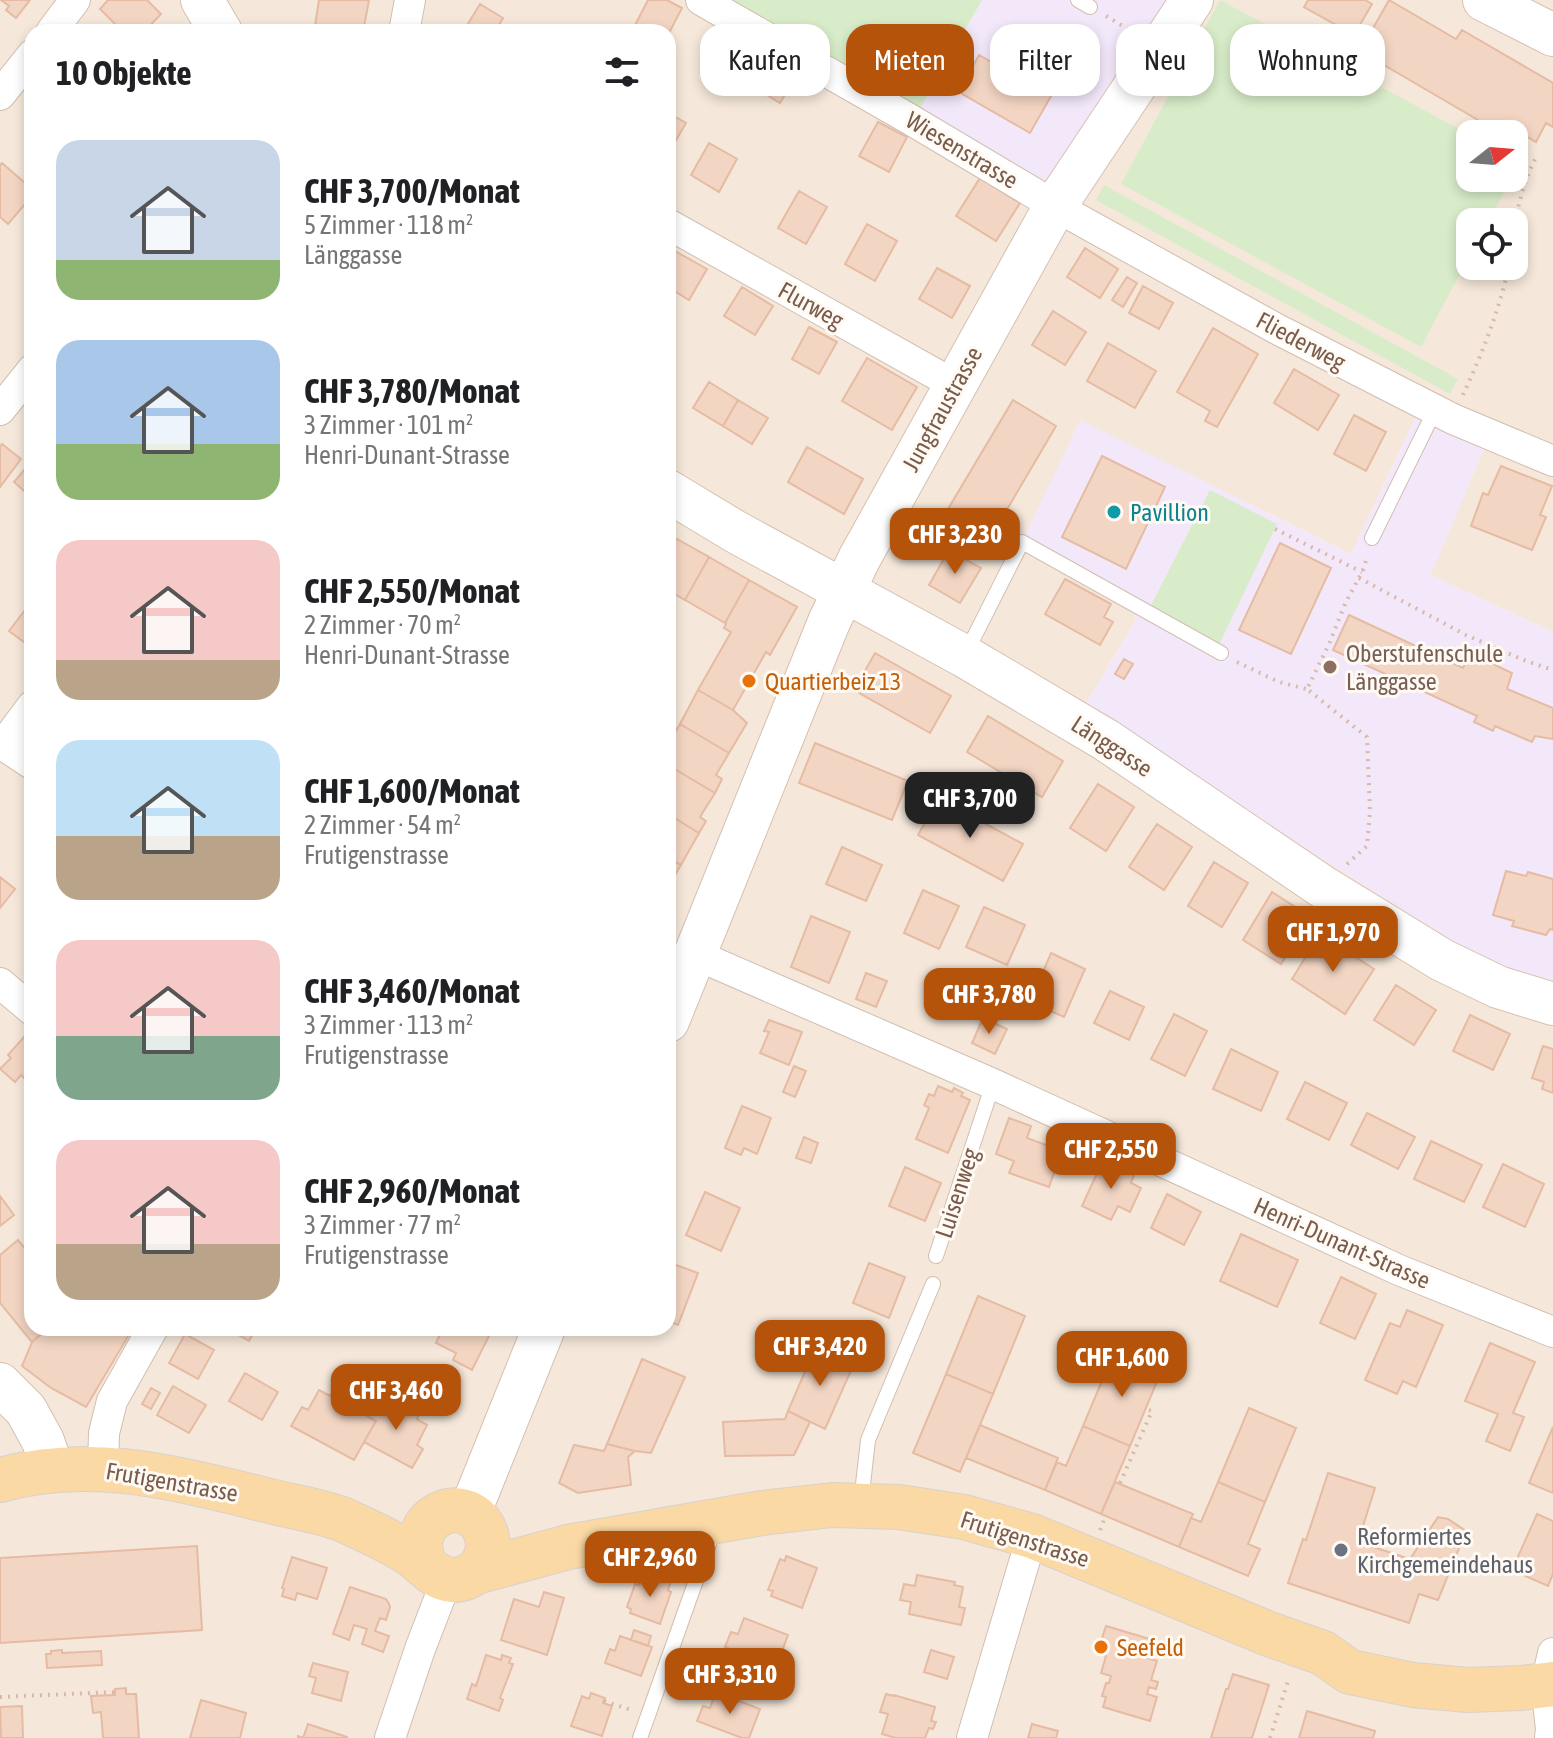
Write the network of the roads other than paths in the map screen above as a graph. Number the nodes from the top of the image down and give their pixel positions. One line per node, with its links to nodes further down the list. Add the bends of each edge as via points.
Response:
1 (75, 0): 7 (street)
2 (202, 0): 8 (street)
3 (410, 0): 9 (street)
4 (701, 0): 13 (street, Wiesenstrasse)
5 (1192, 0): 13 (street, Jungfraustrasse)
6 (1484, 0): 10 (street)
7 (57, 24)
8 (216, 24)
9 (406, 24)
10 (1553, 35)
11 (24, 63): 12 (street)
12 (4, 84)
13 (1055, 206): 16 (street, Jungfraustrasse); 18 (street, Fliederweg)
14 (676, 228): 16 (street, Flurweg)
15 (24, 380): 17 (street)
16 (955, 385): 22 (street, Jungfraustrasse)
17 (0, 410)
18 (1444, 414): 19 (street, Fliederweg); 21 (lane)
19 (1553, 461)
20 (676, 496): 22 (street, Länggasse)
21 (1372, 538)
22 (844, 590): 24 (street, Länggasse); 28 (street, Jungfraustrasse)
23 (1221, 653): 24 (lane, via 1022,542)
24 (964, 656): 32 (street, Länggasse, via 1106,740 1323,887 1442,960 1498,987)
25 (24, 716): 26 (street)
26 (2, 744): 27 (street)
27 (24, 759)
28 (694, 954): 30 (street, Jungfraustrasse); 33 (street, Henri-Dunant-Strasse)
29 (0, 983): 31 (street)
30 (676, 1000)
31 (24, 1003)
32 (1553, 1004)
33 (993, 1084): 34 (lane, Luisenweg); 36 (street, Henri-Dunant-Strasse, via 1399,1270)
34 (936, 1256)
35 (933, 1284): 42 (lane, via 868,1440)
36 (1553, 1332)
37 (149, 1336): 40 (street, via 112,1401)
38 (541, 1336): 44 (street)
39 (3, 1388): 41 (street)
40 (103, 1468): 41 (main road, Frutigenstrasse); 43 (main road, Frutigenstrasse, via 199,1484)
41 (22, 1475)
42 (861, 1505): 45 (main road, Frutigenstrasse); 46 (main road, Frutigenstrasse, via 953,1515)
43 (343, 1519): 44 (main road, Frutigenstrasse); 48 (main road, Frutigenstrasse)
44 (462, 1520): 47 (main road, Frutigenstrasse); 48 (main road, via 488,1547 487,1556); 48 (main road, via 427,1524 420,1539 419,1547)
45 (717, 1521): 47 (main road, Frutigenstrasse); 51 (lane)
46 (1032, 1536): 49 (main road, Frutigenstrasse, via 1311,1649 1415,1663); 52 (street)
47 (568, 1547): 48 (main road, Frutigenstrasse)
48 (449, 1571): 50 (street)
49 (1551, 1668): 53 (street)
50 (390, 1738)
51 (640, 1738)
52 (972, 1738)
53 (1550, 1738)

